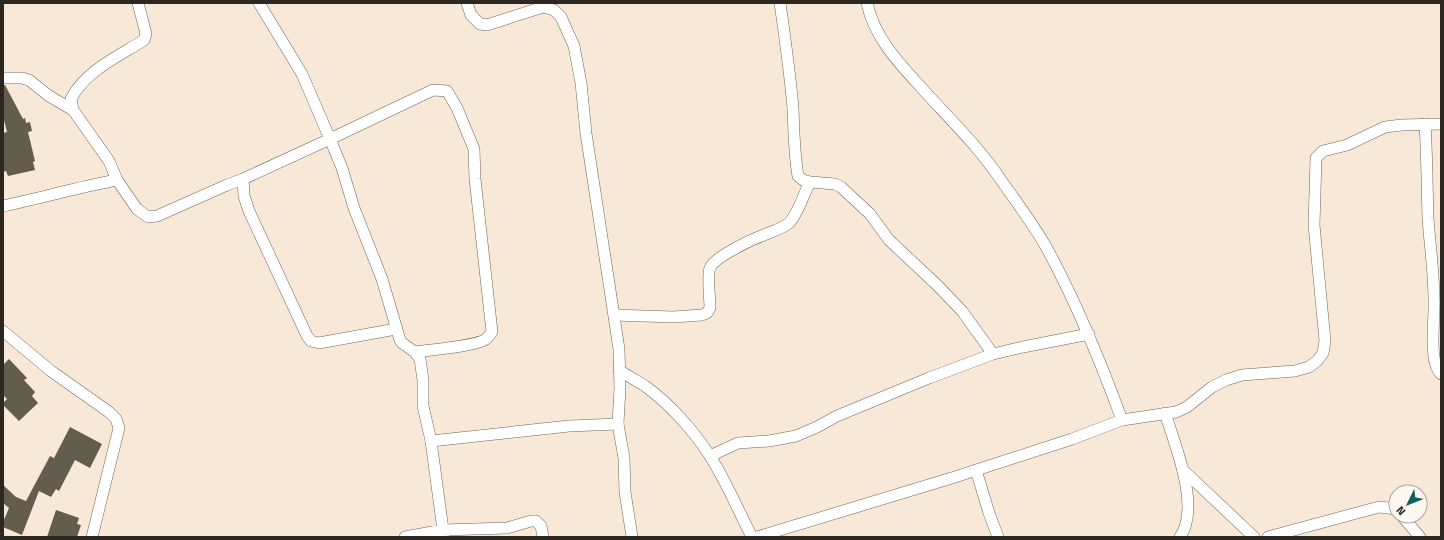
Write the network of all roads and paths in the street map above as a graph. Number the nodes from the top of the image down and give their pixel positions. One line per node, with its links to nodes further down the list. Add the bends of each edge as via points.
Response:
1 (138, 3): 7 (street, via 146,34 144,40 84,80 71,99)
2 (259, 3): 10 (street, via 302,74)
3 (467, 3): 16 (street, via 471,16 480,24 487,25 543,7 554,10 561,17 574,46 581,83)
4 (780, 3): 13 (street, via 793,108 795,159 798,176)
5 (867, 3): 19 (street, via 869,16 891,54 1000,178 1040,238)
6 (3, 78): 7 (street, via 29,80)
7 (73, 110): 12 (street, via 109,161)
8 (1425, 124): 9 (street); 15 (street, via 1428,219); 24 (street, via 1386,128 1323,151 1316,158 1314,225 1325,341 1323,353 1317,361 1309,367 1295,371 1242,375 1226,380 1212,387 1187,407)
9 (1441, 124)
10 (330, 139): 11 (street); 17 (street, via 382,279); 20 (street, via 433,90 447,91 467,131 474,149 492,332 487,339 472,344)
11 (243, 179): 12 (street, via 158,216 148,217 137,209); 17 (street, via 244,196 249,211 311,341 319,344)
12 (117, 180): 14 (street)
13 (810, 182): 16 (street, via 790,222 714,262 710,268 710,308 707,313 673,317); 21 (street, via 835,184 841,187 870,214 889,240 962,311)
14 (3, 206)
15 (1437, 262): 23 (street, via 1433,356)
16 (614, 315): 22 (street)
17 (396, 329): 20 (street, via 402,343)
18 (3, 331): 34 (street, via 116,420 119,428)
19 (1089, 334): 21 (street); 25 (street)
20 (415, 352): 27 (street, via 420,359 423,406)
21 (993, 354): 28 (street, via 837,416 796,436 738,443)
22 (619, 370): 26 (street); 28 (street, via 646,387 674,412)
23 (1441, 374)
24 (1165, 413): 25 (street); 30 (street)
25 (1122, 420): 29 (street)
26 (618, 424): 27 (street, via 569,426); 37 (street)
27 (431, 442): 33 (street)
28 (710, 456): 38 (street)
29 (976, 470): 39 (street); 40 (street)
30 (1183, 470): 41 (street, via 1188,498 1186,525); 42 (street)
31 (1388, 508): 43 (street, via 1379,507)
32 (1409, 524): 44 (street)
33 (444, 534): 35 (street); 36 (street, via 508,528 531,521 540,526)
34 (92, 537)
35 (405, 537)
36 (543, 537)
37 (632, 537)
38 (752, 537)
39 (757, 537)
40 (998, 537)
41 (1180, 537)
42 (1254, 537)
43 (1268, 537)
44 (1420, 537)

